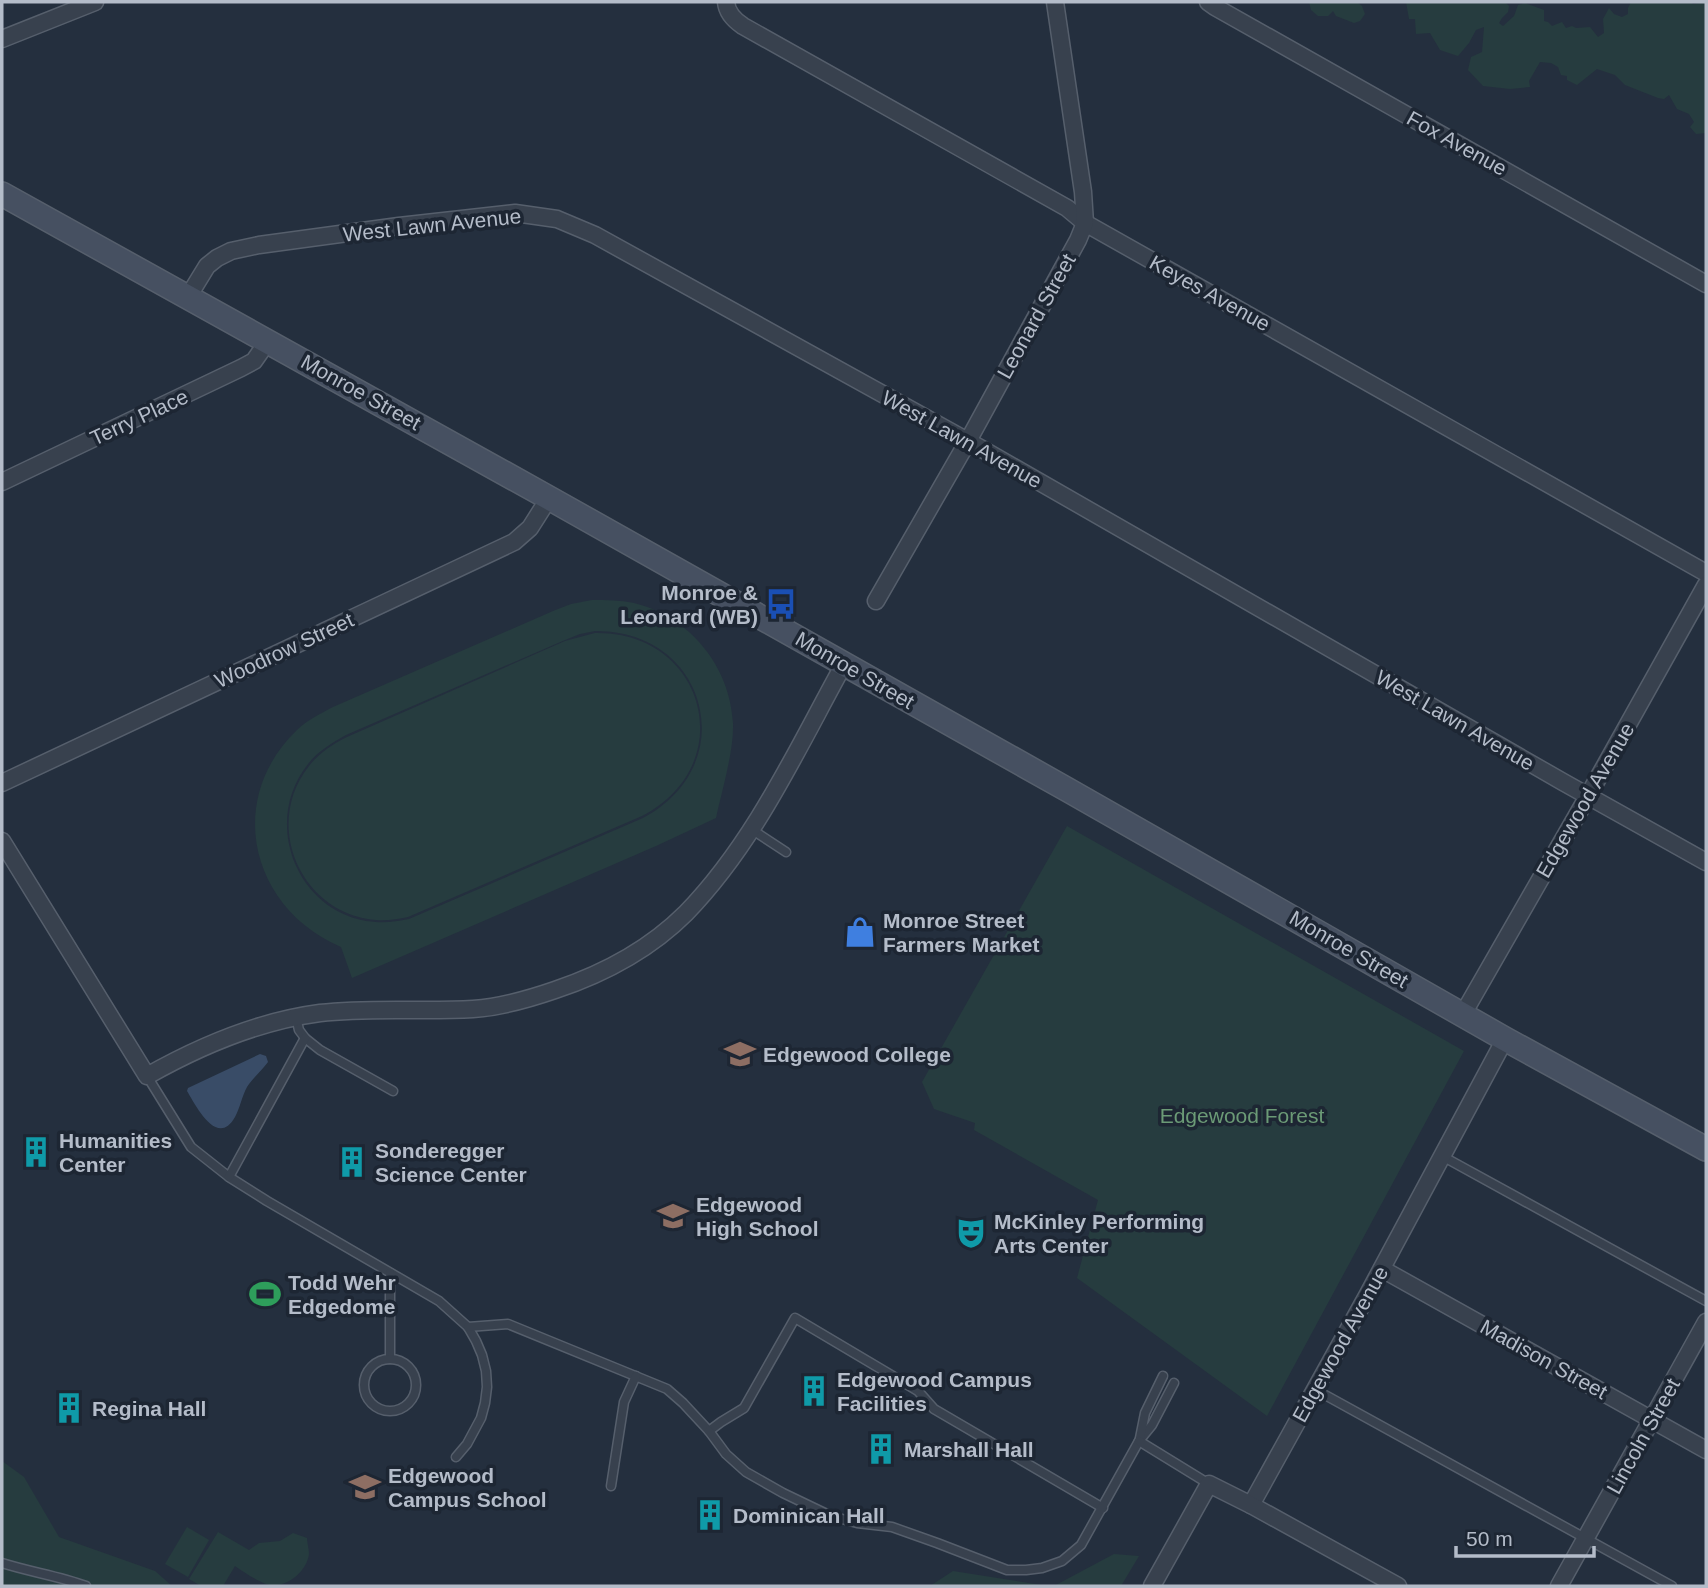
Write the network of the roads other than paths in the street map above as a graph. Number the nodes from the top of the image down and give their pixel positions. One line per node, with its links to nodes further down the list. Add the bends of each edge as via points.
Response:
1 (95, 2): 5 (street)
2 (726, 2): 7 (street, Keyes Avenue, via 729,13 743,26 1067,208)
3 (1055, 2): 7 (street, Leonard Street)
4 (1208, 2): 8 (street, Fox Avenue)
5 (2, 39)
6 (2, 194): 9 (main road, Monroe Street)
7 (1084, 223): 11 (street, Leonard Street); 14 (street, Keyes Avenue)
8 (1706, 284)
9 (188, 297): 10 (main road, Monroe Street); 11 (street, West Lawn Avenue, via 207,266 231,251 399,226 516,213 538,215 595,235)
10 (268, 341): 12 (street, Terry Place, via 254,361 241,368); 13 (main road, Monroe Street)
11 (968, 442): 16 (street, Leonard Street); 19 (street, West Lawn Avenue)
12 (2, 482)
13 (549, 498): 17 (main road, Monroe Street); 18 (street, Woodrow Street, via 530,528 514,542)
14 (1706, 573)
15 (1706, 585): 19 (street, Edgewood Avenue)
16 (876, 601)
17 (844, 664): 20 (street); 24 (main road, Monroe Street)
18 (2, 783)
19 (1588, 796): 23 (street, West Lawn Avenue); 24 (street, Edgewood Avenue)
20 (751, 829): 22 (lane); 25 (street, via 685,914 656,939 583,981 522,1001 474,1009 358,1010)
21 (2, 841): 28 (street)
22 (786, 852)
23 (1706, 862)
24 (1463, 1014): 27 (main road, Monroe Street)
25 (296, 1017): 26 (lane); 28 (street, via 235,1034)
26 (305, 1038): 29 (lane); 32 (lane)
27 (1505, 1039): 30 (main road, Monroe Street); 31 (street, Edgewood Avenue)
28 (148, 1076): 32 (lane, via 191,1147)
29 (393, 1091)
30 (1706, 1149)
31 (1442, 1156): 33 (street, Edgewood Avenue); 35 (lane)
32 (229, 1177): 34 (lane)
33 (1382, 1269): 42 (street, Edgewood Avenue); 43 (street, Madison Street)
34 (390, 1273): 37 (lane, via 439,1301); 38 (lane)
35 (1706, 1301)
36 (1706, 1322): 43 (street, Lincoln Street)
37 (468, 1327): 39 (lane, via 508,1324); 47 (lane, via 486,1371 486,1395 475,1432)
38 (390, 1359): 38 (lane, via 374,1364 364,1386 376,1407 392,1410 413,1396 415,1379 406,1365)
39 (636, 1376): 44 (lane, via 667,1389); 49 (lane, via 624,1402)
40 (1163, 1376): 45 (lane, via 1145,1413)
41 (1174, 1383): 45 (lane)
42 (1316, 1390): 50 (street, Edgewood Avenue); 52 (lane)
43 (1652, 1419): 46 (street, Madison Street); 52 (street, Lincoln Street)
44 (709, 1431): 51 (lane, via 746,1472 831,1516 892,1527 1007,1570 1042,1569 1062,1560 1081,1545); 51 (lane, via 744,1408 795,1318 918,1391 934,1409)
45 (1139, 1441): 48 (lane); 51 (lane)
46 (1706, 1450)
47 (456, 1457)
48 (1209, 1484): 50 (street); 55 (street)
49 (611, 1486)
50 (1251, 1505): 56 (street)
51 (1103, 1508)
52 (1586, 1539): 57 (street, Lincoln Street); 58 (lane)
53 (2, 1563): 54 (lane)
54 (86, 1586)
55 (1152, 1586)
56 (1398, 1586)
57 (1559, 1586)
58 (1672, 1586)

